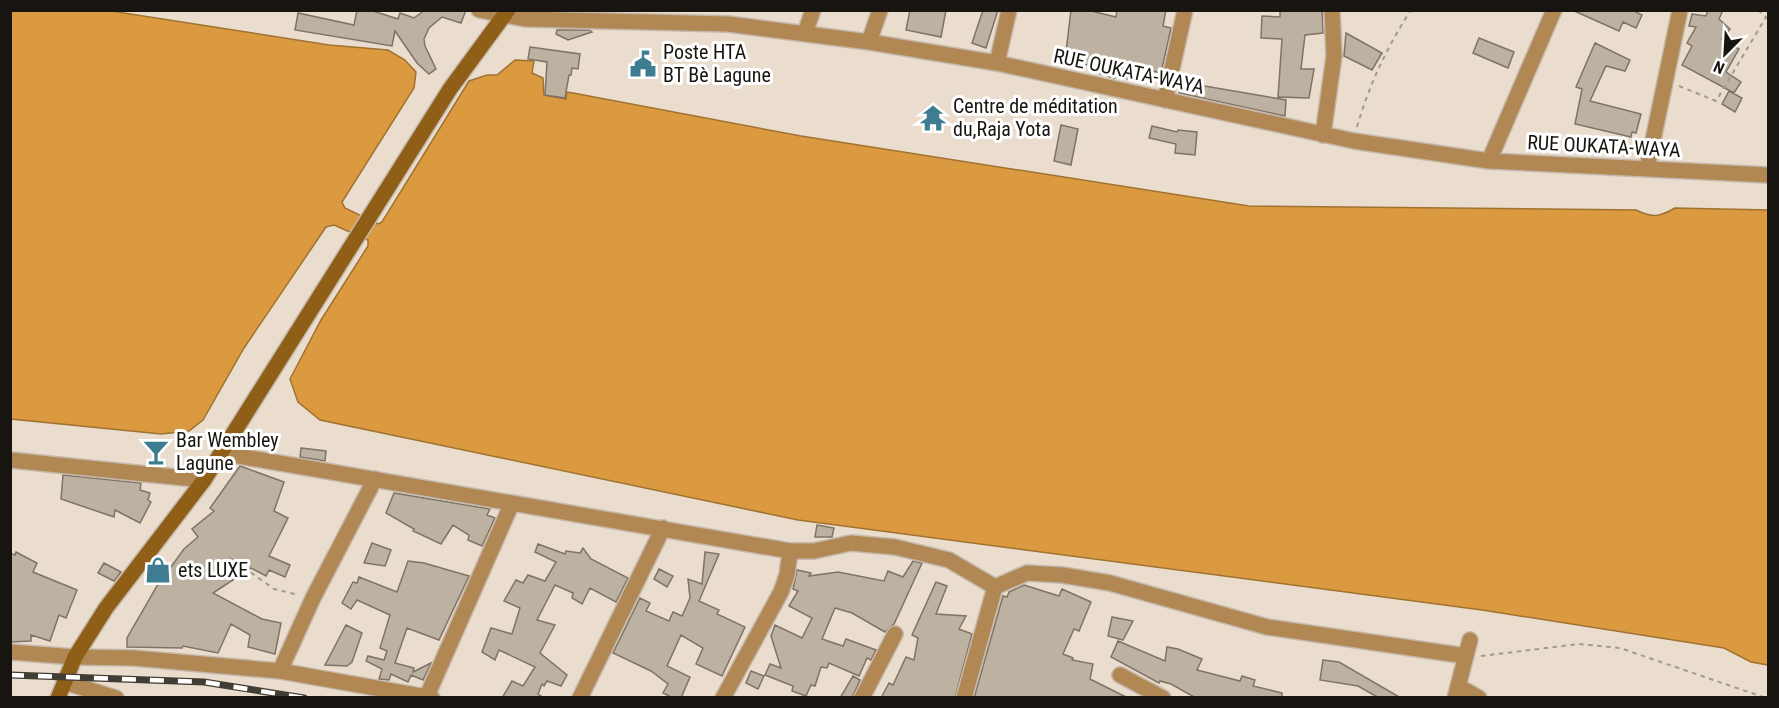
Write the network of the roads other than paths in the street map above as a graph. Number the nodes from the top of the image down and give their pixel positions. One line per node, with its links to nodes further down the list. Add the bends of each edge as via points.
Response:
1 (480, 10): 9 (street, RUE OUKATA-WAYA)
2 (813, 10): 10 (street)
3 (880, 10): 11 (street)
4 (1009, 10): 12 (street)
5 (1185, 10): 13 (street)
6 (1332, 10): 14 (street, via 1334,56)
7 (1554, 10): 15 (street)
8 (1680, 10): 16 (street)
9 (505, 14): 10 (street, RUE OUKATA-WAYA, via 728,24); 18 (main road, via 450,88)
10 (805, 33): 11 (street, RUE OUKATA-WAYA)
11 (869, 42): 12 (street, RUE OUKATA-WAYA)
12 (997, 63): 13 (street, RUE OUKATA-WAYA)
13 (1165, 100): 14 (street, RUE OUKATA-WAYA)
14 (1323, 135): 15 (street, RUE OUKATA-WAYA)
15 (1489, 161): 16 (street, RUE OUKATA-WAYA)
16 (1647, 169): 17 (street, RUE OUKATA-WAYA)
17 (1768, 175)
18 (221, 453): 20 (street); 21 (main road)
19 (10, 460): 21 (street)
20 (375, 479): 22 (street); 31 (street)
21 (204, 480): 30 (main road, via 106,608)
22 (512, 503): 23 (street); 35 (street)
23 (663, 528): 24 (street); 38 (street)
24 (790, 551): 25 (street, via 851,543 895,547 949,560); 39 (street, via 781,592)
25 (995, 586): 29 (street, via 1027,573 1062,575 1110,583 1267,627); 41 (street)
26 (895, 634): 40 (street)
27 (1470, 640): 29 (street)
28 (10, 652): 30 (street)
29 (1466, 656): 34 (street)
30 (75, 657): 31 (street, via 134,658); 33 (main road)
31 (280, 671): 35 (street)
32 (1120, 675): 42 (street)
33 (64, 682): 36 (main road); 37 (street)
34 (1457, 692): 43 (street)
35 (429, 697)
36 (58, 698)
37 (116, 698)
38 (580, 698)
39 (723, 698)
40 (862, 698)
41 (964, 698)
42 (1163, 698)
43 (1479, 698)

